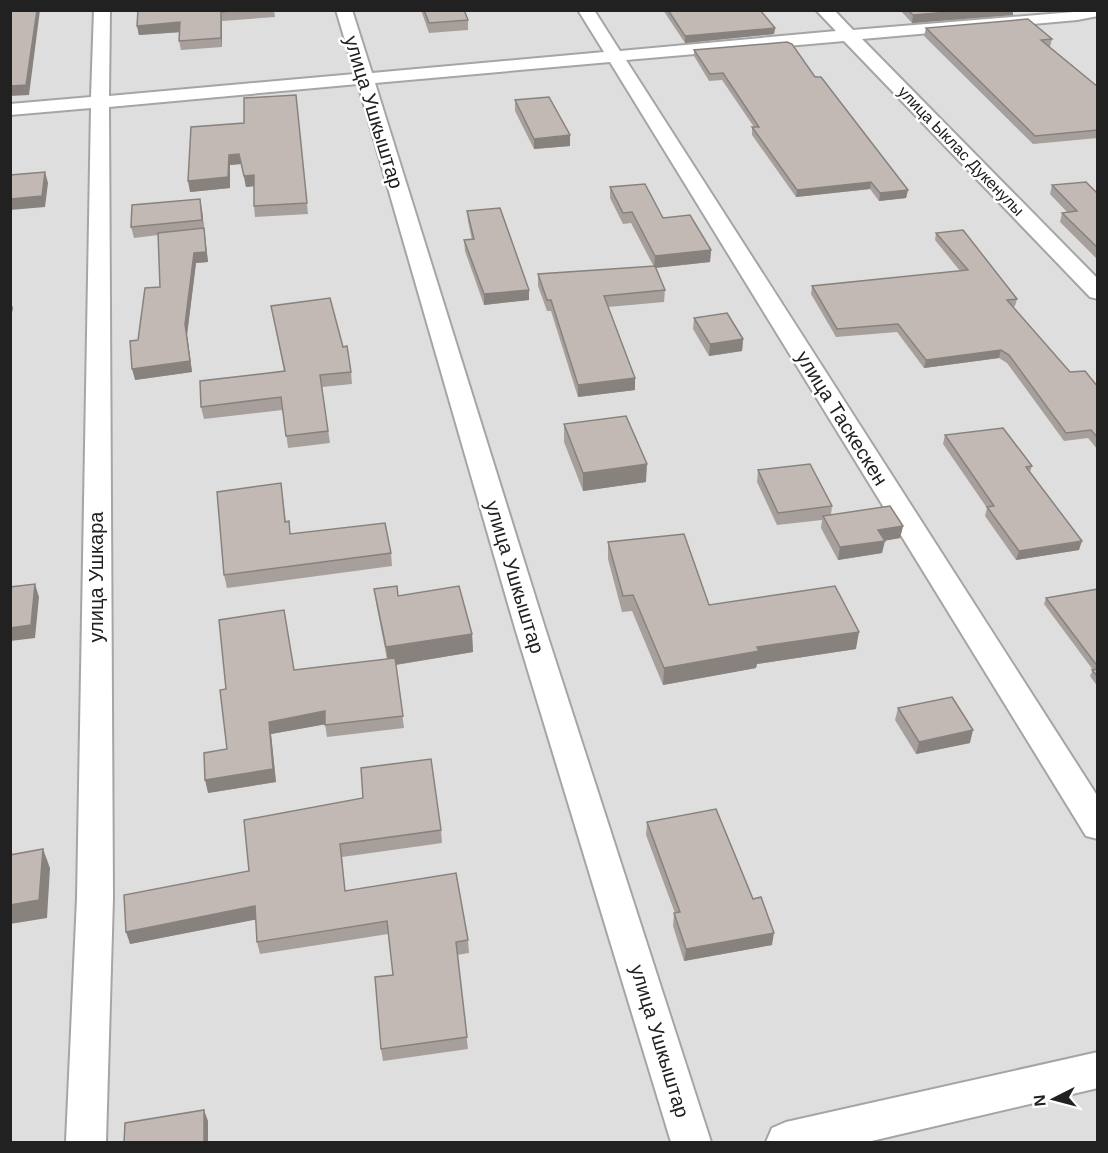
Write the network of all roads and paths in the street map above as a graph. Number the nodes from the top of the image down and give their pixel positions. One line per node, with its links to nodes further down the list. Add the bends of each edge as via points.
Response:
1 (102, 10): 11 (street, улица Ушкара)
2 (344, 10): 10 (street, улица Ушкыштар)
3 (586, 10): 9 (street, улица Таскескен)
4 (824, 10): 8 (street, улица Ыклас Дукенулы)
5 (1098, 11): 6 (street)
6 (1077, 15): 7 (street); 8 (street)
7 (1098, 31)
8 (850, 36): 9 (street); 13 (street, улица Ыклас Дукенулы)
9 (617, 57): 10 (street); 14 (street, улица Таскескен)
10 (364, 80): 11 (street); 17 (street, улица Ушкыштар)
11 (100, 103): 12 (street); 16 (street, улица Ушкара, via 94,897)
12 (10, 111)
13 (1098, 292)
14 (1098, 826)
15 (1098, 1070): 18 (street)
16 (86, 1143)
17 (691, 1143)
18 (786, 1143)

